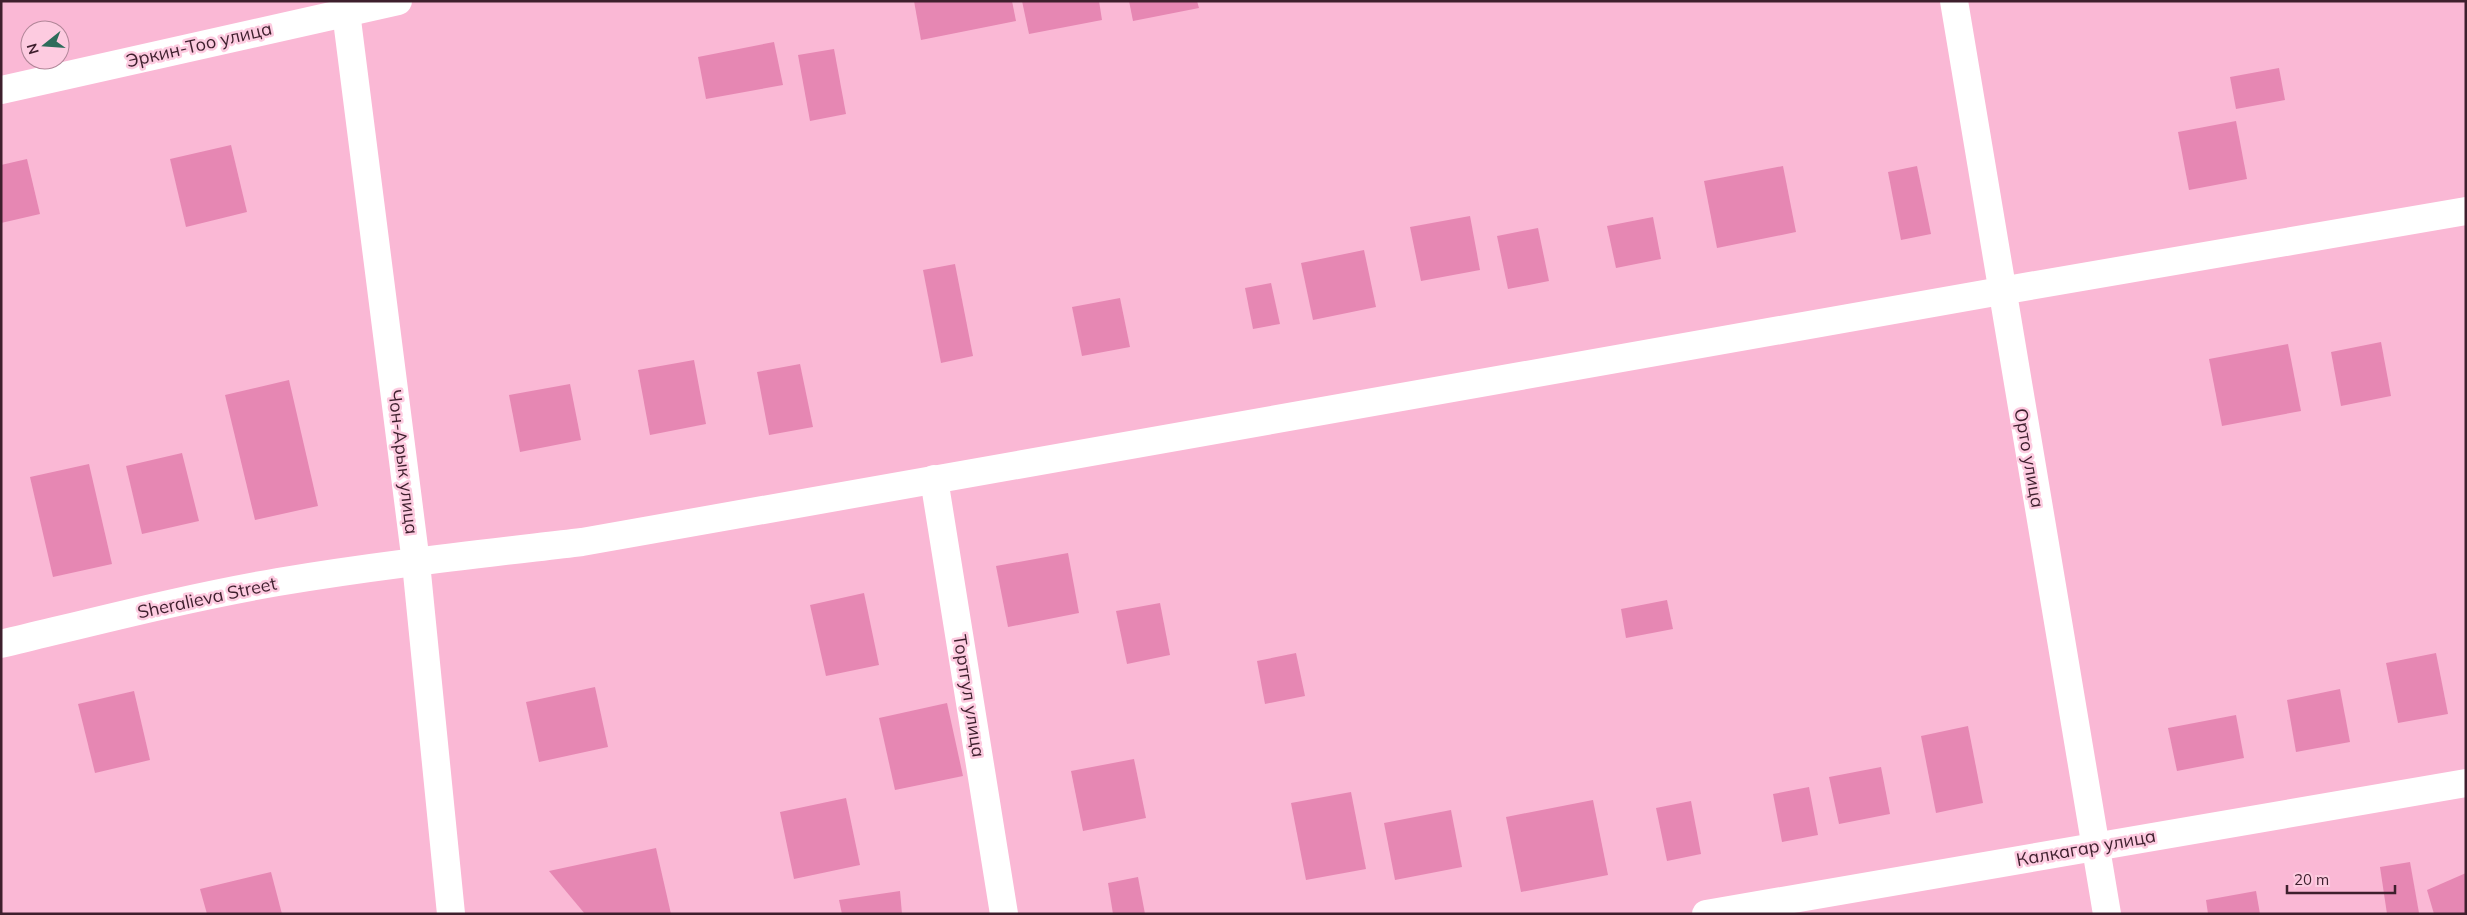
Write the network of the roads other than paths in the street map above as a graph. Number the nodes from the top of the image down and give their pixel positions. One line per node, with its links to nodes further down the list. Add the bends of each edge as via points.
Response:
1 (398, 1): 3 (street, Эркин-Тоо улица)
2 (1954, 1): 6 (street, Орто улица)
3 (346, 12): 4 (street, Эркин-Тоо улица); 8 (street, Чон-Арык улица)
4 (1, 90)
5 (2466, 212): 6 (street, Sheralieva Street)
6 (2000, 291): 7 (street, Sheralieva Street); 11 (street, Орто улица)
7 (934, 479): 8 (street, Sheralieva Street, via 582,542); 13 (street, Тортгул улица)
8 (416, 563): 9 (street, Sheralieva Street, via 277,582); 12 (street, Чон-Арык улица)
9 (1, 644)
10 (2466, 783): 11 (street, Калкагар улица)
11 (2096, 846): 14 (street, Калкагар улица); 15 (street, Орто улица)
12 (451, 914)
13 (1004, 914)
14 (1706, 914)
15 (2107, 914)

